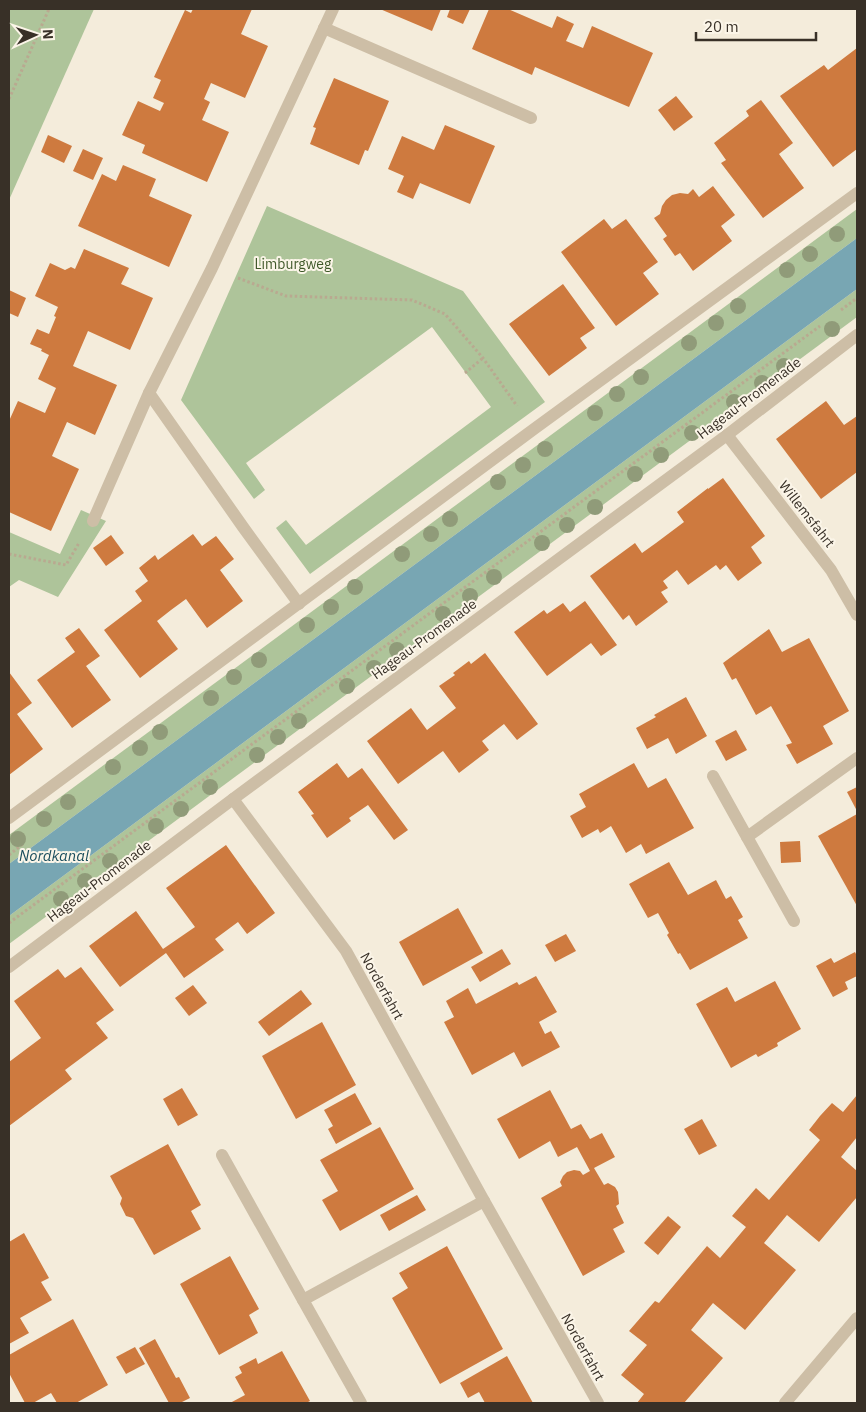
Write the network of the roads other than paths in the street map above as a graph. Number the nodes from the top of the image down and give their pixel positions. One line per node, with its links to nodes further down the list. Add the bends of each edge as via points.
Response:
1 (333, 9): 2 (street)
2 (324, 28): 3 (street); 6 (street, via 212,268)
3 (531, 118)
4 (857, 193): 9 (street)
5 (857, 335): 7 (street, Hageau-Promenade)
6 (149, 393): 8 (street); 9 (street)
7 (727, 434): 10 (street, Willemsfahrt, via 831,570); 13 (street, Hageau-Promenade)
8 (92, 521)
9 (299, 604): 14 (street)
10 (857, 615)
11 (857, 758): 15 (street)
12 (713, 776): 15 (street)
13 (233, 799): 17 (street, Hageau-Promenade); 19 (street, Norderfahrt, via 346,951)
14 (9, 818)
15 (747, 837): 16 (street)
16 (794, 921)
17 (9, 967)
18 (222, 1155): 20 (street)
19 (484, 1201): 20 (street); 23 (street, Norderfahrt)
20 (303, 1300): 22 (street)
21 (857, 1318): 24 (street)
22 (361, 1403)
23 (598, 1403)
24 (785, 1403)

